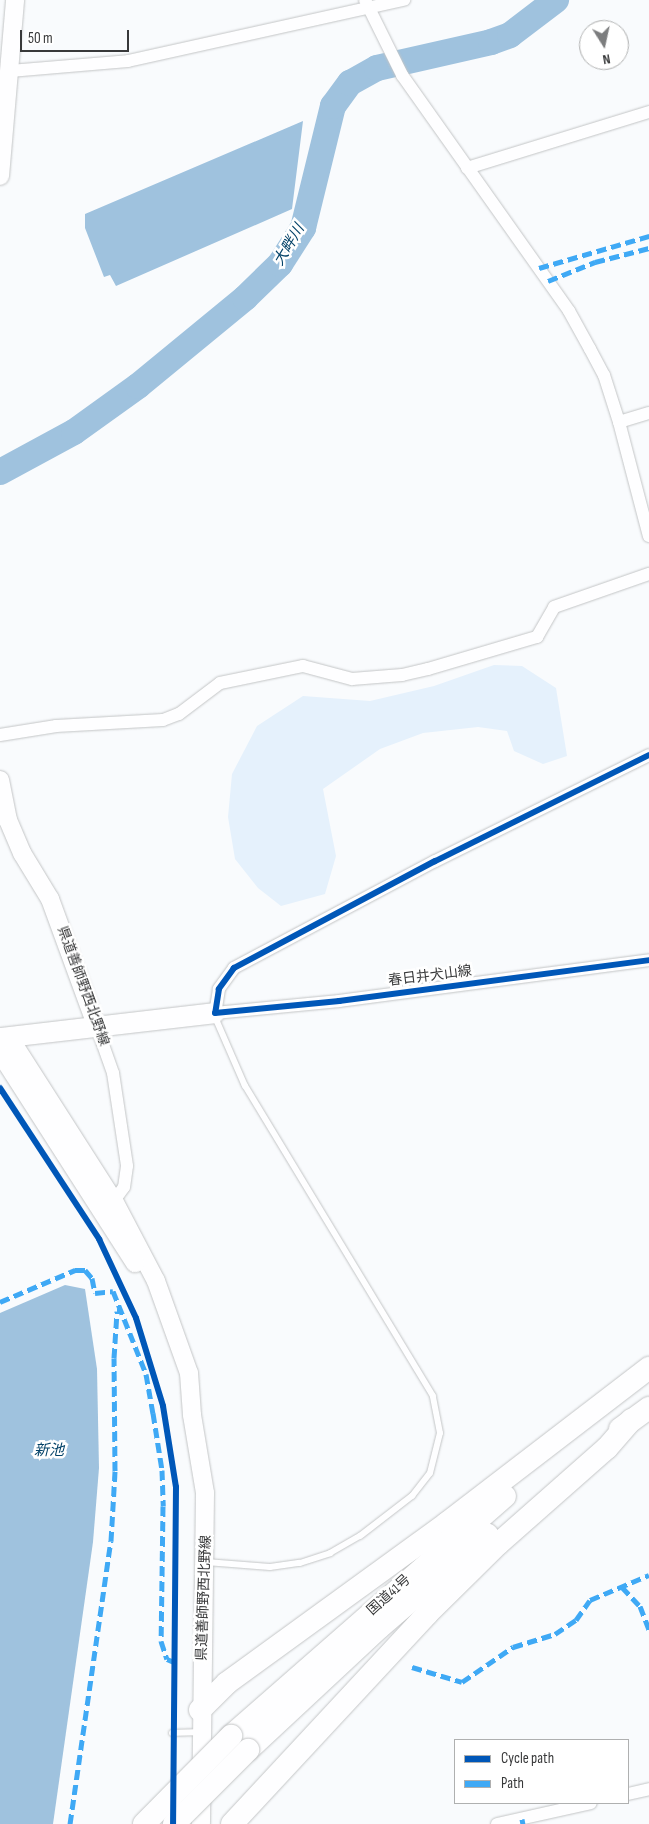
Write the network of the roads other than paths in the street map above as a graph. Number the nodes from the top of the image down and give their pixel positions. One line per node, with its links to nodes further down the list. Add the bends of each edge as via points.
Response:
1 (15, 0): 4 (main road)
2 (404, 0): 3 (street)
3 (366, 4): 4 (street, via 128,61); 7 (street, via 402,75)
4 (10, 71): 5 (main road)
5 (3, 105): 8 (main road)
6 (649, 112): 7 (street)
7 (467, 168): 10 (street, via 569,311 604,375)
8 (0, 176)
9 (649, 413): 10 (street)
10 (618, 422): 11 (street)
11 (649, 536)
12 (649, 574): 13 (street, via 554,607 538,637 428,669 402,675 352,679 303,666 220,683 179,714 163,720 49,727)
13 (0, 735)
14 (649, 755): 17 (street, via 435,861 234,968 219,989)
15 (0, 780): 18 (main road, 県道善師野西北野線, via 8,820 22,853 50,899)
16 (649, 960): 17 (street, 春日井犬山線, via 339,1001)
17 (214, 1013): 18 (main road, 春日井犬山線); 26 (lane, via 245,1086 433,1396 440,1433 430,1473 412,1496 360,1536 330,1553 300,1563 270,1566)
18 (96, 1025): 19 (main road, 春日井犬山線); 20 (street, 県道善師野西北野線, via 113,1073 127,1166 124,1187)
19 (3, 1043): 20 (main road, 県道善師野西北野線); 22 (main road, 県道善師野西北野線, via 136,1265)
20 (114, 1201): 22 (main road, 県道善師野西北野線, via 156,1281)
21 (649, 1368): 27 (highway, via 446,1523 226,1683)
22 (189, 1373): 26 (main road, 県道善師野西北野線, via 192,1415 205,1493)
23 (649, 1384): 32 (highway, 国道41号, bridge, via 528,1477 432,1558 231,1736)
24 (649, 1408): 25 (highway, 国道41号)
25 (631, 1420): 33 (highway, 国道41号, bridge, via 394,1615 248,1750); 35 (highway, via 607,1448 498,1544 427,1614)
26 (206, 1562): 27 (main road, 県道善師野西北野線)
27 (200, 1721): 28 (lane); 34 (main road, 県道善師野西北野線)
28 (172, 1733)
29 (649, 1789): 30 (street)
30 (629, 1794)
31 (587, 1804): 36 (street)
32 (144, 1824)
33 (174, 1824)
34 (200, 1824)
35 (232, 1824)
36 (497, 1824)

